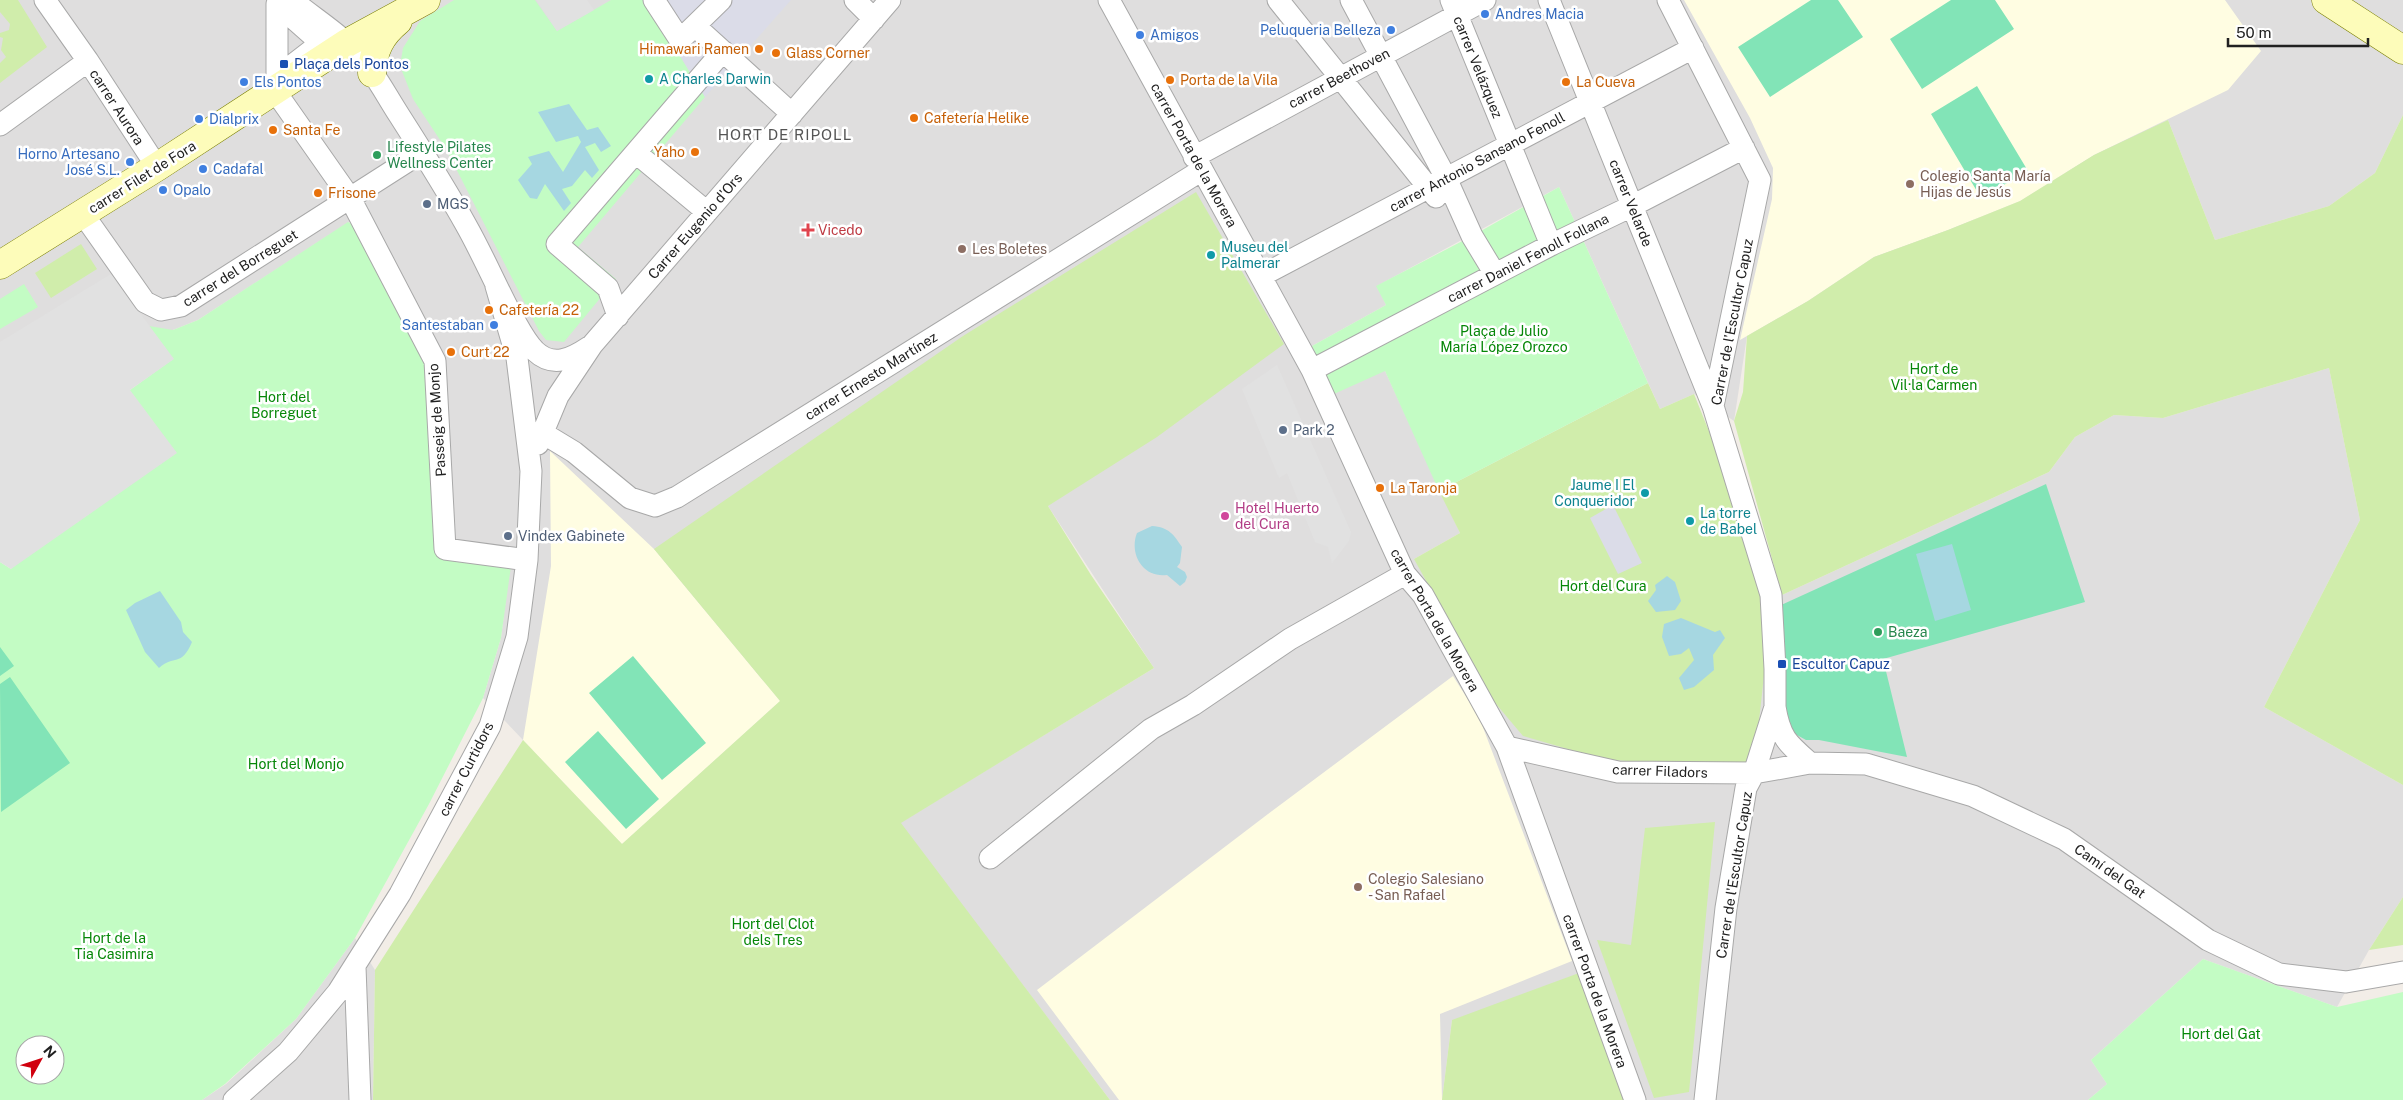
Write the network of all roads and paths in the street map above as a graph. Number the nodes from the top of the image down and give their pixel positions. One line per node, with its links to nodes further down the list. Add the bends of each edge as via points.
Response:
1 (45, 0): 23 (street)
2 (654, 0): 17 (street, via 680,40)
3 (721, 0): 17 (street)
4 (855, 0): 16 (street)
5 (890, 0): 16 (street, Carrer Eugenio d'Ors)
6 (1109, 0): 34 (street, carrer Porta de la Morera)
7 (1278, 0): 25 (street)
8 (1351, 0): 22 (street)
9 (1485, 0): 15 (street, carrer Beethoven)
10 (1549, 0): 27 (street, carrer Velarde)
11 (1668, 0): 19 (street, Carrer de l'Escultor Capuz)
12 (2326, 0): 20 (street)
13 (288, 1): 18 (street, carrer Curtidors)
14 (419, 5): 18 (street, carrer Filet de Fora); 24 (street, carrer Filet de Fora, via 385,32 372,58)
15 (1454, 8): 22 (street, carrer Beethoven); 30 (street, carrer Velázquez)
16 (874, 19): 28 (street, Carrer Eugenio d'Ors)
17 (695, 26): 21 (street)
18 (347, 43): 24 (street, carrer Curtidors); 26 (street, carrer Filet de Fora)
19 (1693, 48): 27 (street, carrer Antonio Sansano Fenoll); 31 (street, Carrer de l'Escultor Capuz)
20 (2403, 50)
21 (723, 51): 28 (street); 33 (street)
22 (1381, 56): 25 (street, carrer Beethoven); 36 (street)
23 (88, 61): 29 (street, carrer Aurora); 35 (street, carrer Aurora)
24 (372, 73): 32 (street, carrer Curtidors)
25 (1340, 78): 34 (street, carrer Beethoven); 36 (street)
26 (276, 91): 35 (street, carrer Filet de Fora); 37 (street)
27 (1590, 102): 30 (street, carrer Antonio Sansano Fenoll); 38 (street, carrer Velarde)
28 (792, 114): 39 (street, Carrer Eugenio d'Ors)
29 (0, 125)
30 (1510, 145): 36 (street, carrer Antonio Sansano Fenoll); 41 (street, carrer Velázquez)
31 (1744, 148): 38 (street, carrer Daniel Fenoll Follana); 49 (street, Carrer de l'Escultor Capuz, via 1760,180)
32 (422, 152): 37 (street, carrer del Borreguet); 45 (street, carrer Curtidors, via 467,226)
33 (636, 153): 39 (street); 46 (street, via 557,244 608,288)
34 (1198, 164): 44 (street, carrer Porta de la Morera); 50 (street, carrer Ernesto Martínez, via 685,492 655,506 630,498 574,452)
35 (157, 168): 40 (street, carrer Filet de Fora)
36 (1437, 183): 43 (street); 44 (street, carrer Antonio Sansano Fenoll)
37 (350, 198): 40 (street, carrer del Borreguet, via 181,306 161,310 145,302); 52 (street, Passeig de Monjo, via 435,361 444,549)
38 (1632, 206): 41 (street, carrer Daniel Fenoll Follana); 49 (street, carrer Velarde)
39 (707, 212): 46 (street, Carrer Eugenio d'Ors)
40 (83, 214): 42 (street, carrer Filet de Fora)
41 (1551, 245): 43 (street, carrer Daniel Fenoll Follana)
42 (0, 265)
43 (1496, 274): 48 (street, carrer Daniel Fenoll Follana)
44 (1261, 276): 48 (street, carrer Porta de la Morera)
45 (496, 286): 47 (street, carrer Curtidors, via 524,337 547,360 560,362); 51 (street, carrer Curtidors, via 517,358)
46 (618, 316): 47 (street, Carrer Eugenio d'Ors)
47 (592, 345): 50 (street, Carrer Eugenio d'Ors, via 558,396)
48 (1312, 370): 53 (street, carrer Porta de la Morera)
49 (1713, 406): 54 (street, Carrer de l'Escultor Capuz, via 1771,595)
50 (541, 432): 51 (street, Carrer Eugenio d'Ors)
51 (531, 471): 52 (street, carrer Curtidors)
52 (527, 560): 59 (street, carrer Curtidors, via 517,637 490,726 400,894)
53 (1405, 574): 55 (street, carrer Porta de la Morera, via 1423,594); 58 (street, via 1290,639 1151,729)
54 (1774, 707): 56 (street, via 1778,728 1790,746); 57 (street, Carrer de l'Escultor Capuz)
55 (1507, 747): 57 (street, carrer Filadors, via 1618,772); 63 (street, carrer Porta de la Morera)
56 (1810, 763): 57 (street, Camí del Gat); 60 (street, Camí del Gat, via 1866,764 1973,796 2064,839 2208,940 2279,974 2346,982)
57 (1754, 774): 64 (street, Carrer de l'Escultor Capuz, via 1746,788 1726,908)
58 (990, 858)
59 (355, 967): 61 (street, carrer Curtidors, via 332,1001 288,1052); 62 (street)
60 (2403, 972)
61 (234, 1100)
62 (360, 1100)
63 (1635, 1100)
64 (1705, 1100)

